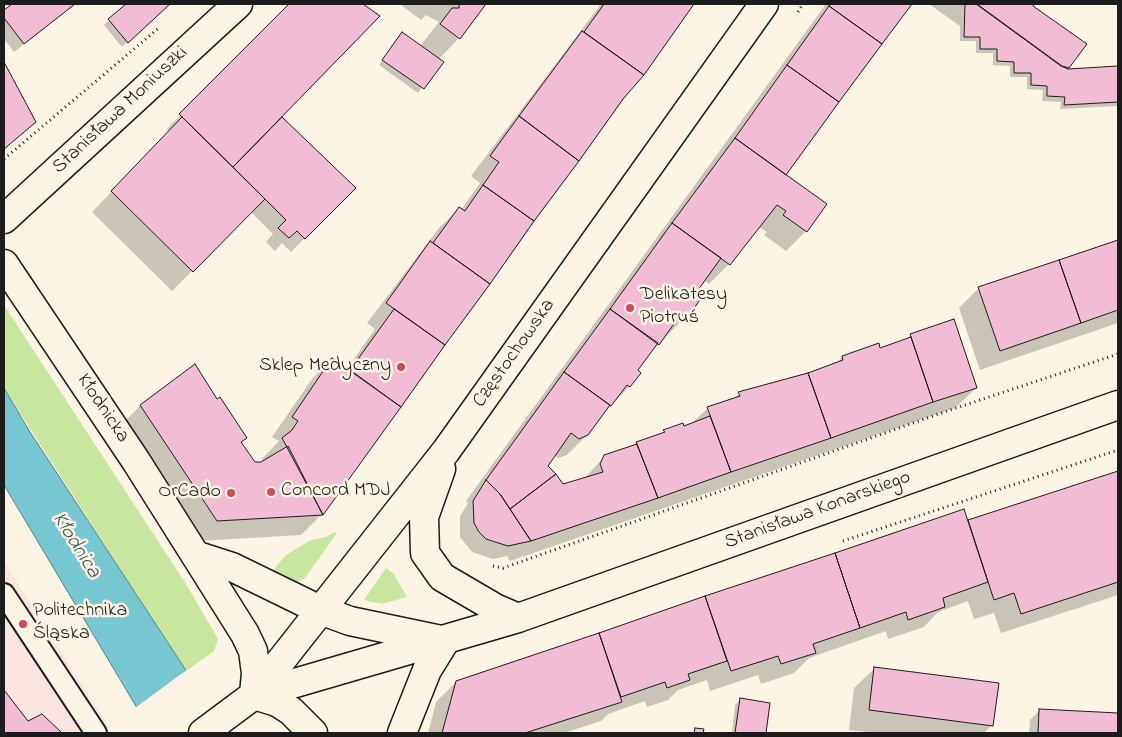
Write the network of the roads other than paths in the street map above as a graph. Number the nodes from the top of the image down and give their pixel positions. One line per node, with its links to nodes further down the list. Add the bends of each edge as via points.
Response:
1 (238, 4): 3 (street, Stanisława Moniuszki)
2 (764, 4): 6 (street, Częstochowska)
3 (4, 219)
4 (4, 264): 7 (street, Kłodnicka)
5 (1118, 405): 10 (street, Stanisława Konarskiego)
6 (446, 451): 9 (street, Częstochowska); 10 (street, via 424,517 425,553 442,577)
7 (198, 556): 9 (street, via 240,570); 12 (street, Kłodnicka, via 253,651)
8 (4, 594): 13 (lane)
9 (320, 610): 11 (street, Stanisława Konarskiego, via 350,621); 12 (street, Częstochowska)
10 (518, 618): 11 (street, Stanisława Konarskiego)
11 (445, 641): 12 (street, Stanisława Konarskiego); 16 (street, via 427,670)
12 (254, 695): 14 (street); 15 (street, via 277,702 291,711)
13 (96, 733)
14 (203, 733)
15 (313, 733)
16 (402, 733)

